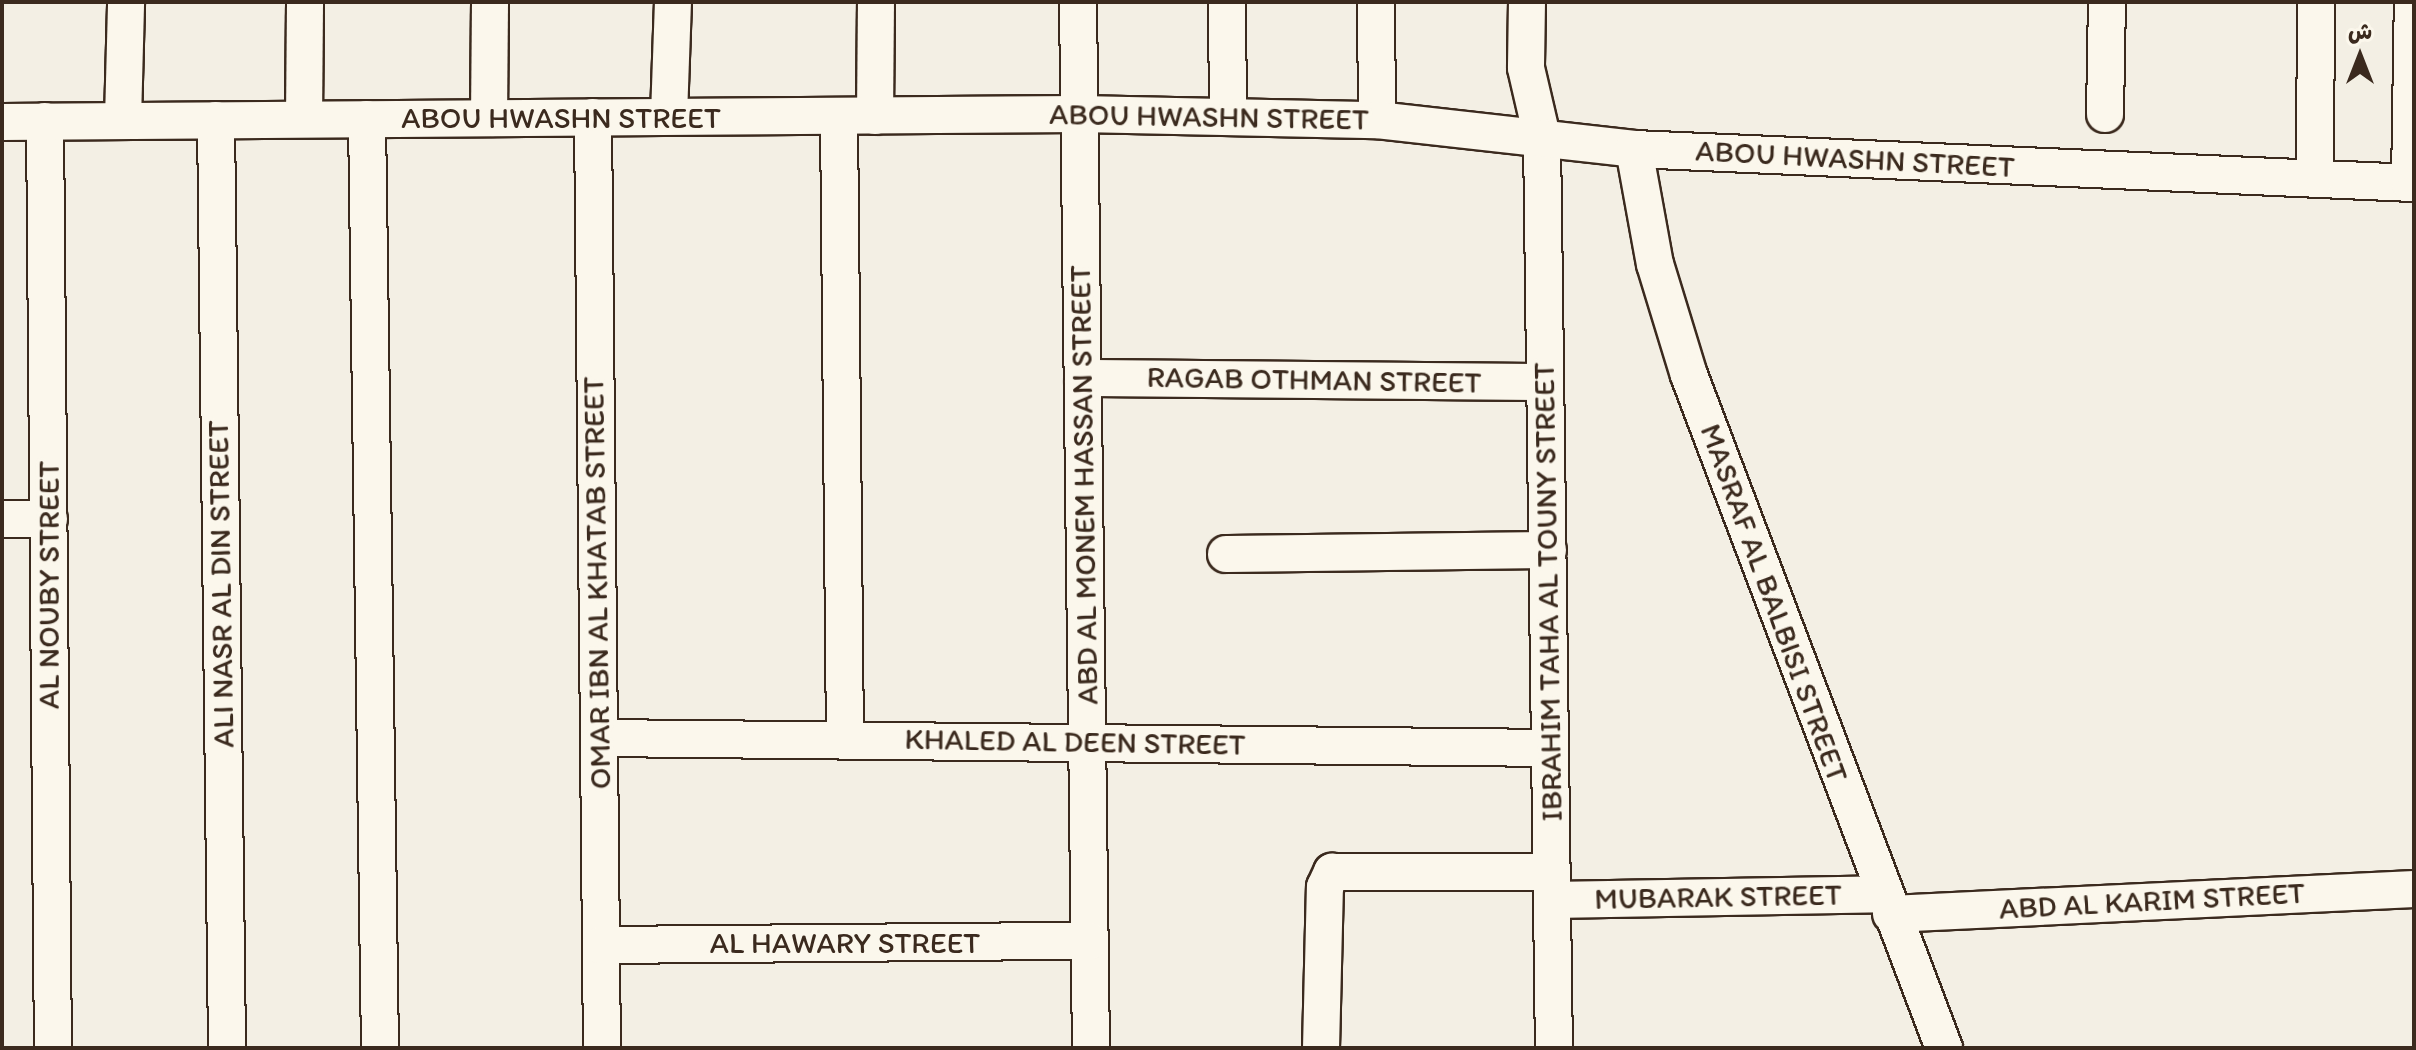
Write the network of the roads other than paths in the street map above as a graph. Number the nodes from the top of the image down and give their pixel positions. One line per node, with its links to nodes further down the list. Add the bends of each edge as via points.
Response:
1 (126, 2): 23 (street)
2 (305, 2): 21 (street)
3 (490, 2): 20 (street)
4 (673, 2): 15 (street)
5 (876, 2): 17 (street)
6 (1078, 2): 13 (street, ABD AL MONEM HASSAN STREET)
7 (1227, 2): 18 (street)
8 (1376, 2): 25 (street)
9 (1527, 2): 28 (street, IBRAHIM TAHA AL TOUNY STREET, via 1526,68)
10 (2107, 2): 14 (street)
11 (2316, 2): 30 (street)
12 (2413, 2): 31 (street)
13 (1080, 114): 17 (street, ABOU HWASHN STREET); 18 (street, ABOU HWASHN STREET); 32 (street, ABD AL MONEM HASSAN STREET)
14 (2105, 114)
15 (669, 116): 16 (street, ABOU HWASHN STREET); 19 (street, ABOU HWASHN STREET)
16 (839, 116): 17 (street, ABOU HWASHN STREET); 39 (street)
17 (875, 116)
18 (1228, 116): 25 (street, ABOU HWASHN STREET)
19 (593, 117): 20 (street, ABOU HWASHN STREET); 38 (street, OMAR IBN AL KHATAB STREET)
20 (489, 118): 22 (street, ABOU HWASHN STREET)
21 (304, 119): 22 (street, ABOU HWASHN STREET); 24 (street, ABOU HWASHN STREET)
22 (367, 119): 49 (street)
23 (123, 120): 24 (street, ABOU HWASHN STREET); 26 (street, ABOU HWASHN STREET)
24 (216, 120): 48 (street, ALI NASR AL DIN STREET)
25 (1377, 120): 28 (street, ABOU HWASHN STREET)
26 (45, 121): 27 (street, ABOU HWASHN STREET); 35 (street, AL NOUBY STREET)
27 (2, 122)
28 (1542, 137): 29 (street, ABOU HWASHN STREET); 33 (street, IBRAHIM TAHA AL TOUNY STREET)
29 (1634, 149): 30 (street, ABOU HWASHN STREET); 44 (street, MASRAF AL BALBISI STREET, via 1655,264 1685,361)
30 (2315, 179): 31 (street, ABOU HWASHN STREET)
31 (2412, 183)
32 (1083, 378): 33 (street, RAGAB OTHMAN STREET); 40 (street, ABD AL MONEM HASSAN STREET)
33 (1545, 382): 36 (street, IBRAHIM TAHA AL TOUNY STREET)
34 (2, 519): 35 (street)
35 (49, 519): 47 (street, AL NOUBY STREET)
36 (1548, 550): 37 (street); 41 (street, IBRAHIM TAHA AL TOUNY STREET)
37 (1226, 554)
38 (599, 738): 39 (street, KHALED AL DEEN STREET); 46 (street, OMAR IBN AL KHATAB STREET)
39 (845, 740): 40 (street, KHALED AL DEEN STREET)
40 (1087, 741): 41 (street, KHALED AL DEEN STREET); 45 (street, ABD AL MONEM HASSAN STREET)
41 (1550, 748): 42 (street, IBRAHIM TAHA AL TOUNY STREET)
42 (1552, 886): 44 (street, MUBARAK STREET); 52 (street, MUBARAK STREET, via 1332,872 1325,887); 53 (street, IBRAHIM TAHA AL TOUNY STREET)
43 (2414, 889): 44 (street, ABD AL KARIM STREET)
44 (1887, 904): 54 (street, MASRAF AL BALBISI STREET)
45 (1090, 941): 46 (street, AL HAWARY STREET); 51 (street, ABD AL MONEM HASSAN STREET)
46 (601, 945): 50 (street, OMAR IBN AL KHATAB STREET)
47 (53, 1048)
48 (227, 1048)
49 (380, 1048)
50 (602, 1048)
51 (1091, 1048)
52 (1321, 1048)
53 (1554, 1048)
54 (1944, 1048)

